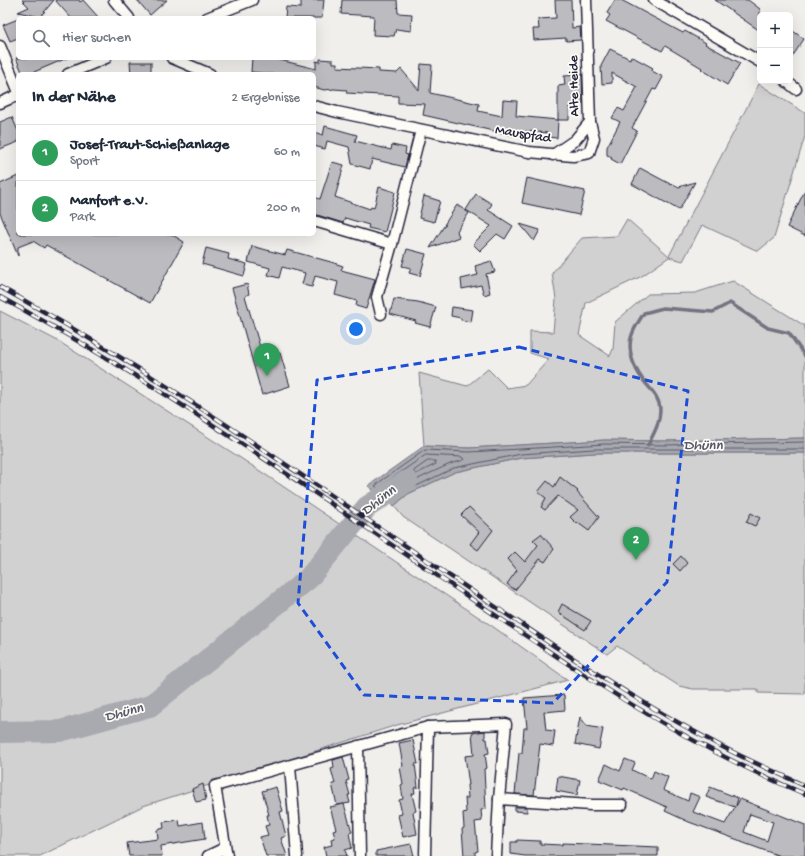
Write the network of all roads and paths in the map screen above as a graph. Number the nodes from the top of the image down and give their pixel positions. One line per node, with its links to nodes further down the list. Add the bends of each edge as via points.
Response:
1 (114, 0): 5 (street)
2 (252, 0): 6 (street)
3 (586, 0): 19 (street, Alte Heide)
4 (654, 0): 10 (street)
5 (128, 16)
6 (212, 16)
7 (0, 46): 14 (street)
8 (101, 60): 11 (street)
9 (177, 60): 12 (street)
10 (757, 60)
11 (73, 72)
12 (205, 72)
13 (790, 84): 15 (street)
14 (16, 85)
15 (796, 88)
16 (16, 96): 17 (street)
17 (0, 103)
18 (316, 106): 20 (street, Mauspfad)
19 (590, 122): 21 (street, Alte Heide, via 574,140); 21 (street, Mauspfad, via 594,138 589,153 573,156)
20 (421, 130): 21 (street, Mauspfad); 23 (street)
21 (553, 155)
22 (316, 222): 23 (street)
23 (392, 244): 24 (street, via 377,297)
24 (381, 314)
25 (428, 727): 26 (street); 28 (street, via 506,724); 34 (street)
26 (358, 746): 27 (street); 33 (street)
27 (290, 766): 30 (street, via 215,786); 32 (street)
28 (499, 799): 29 (street); 35 (street)
29 (622, 805)
30 (226, 852): 31 (street)
31 (208, 856)
32 (297, 856)
33 (360, 856)
34 (425, 856)
35 (496, 856)

